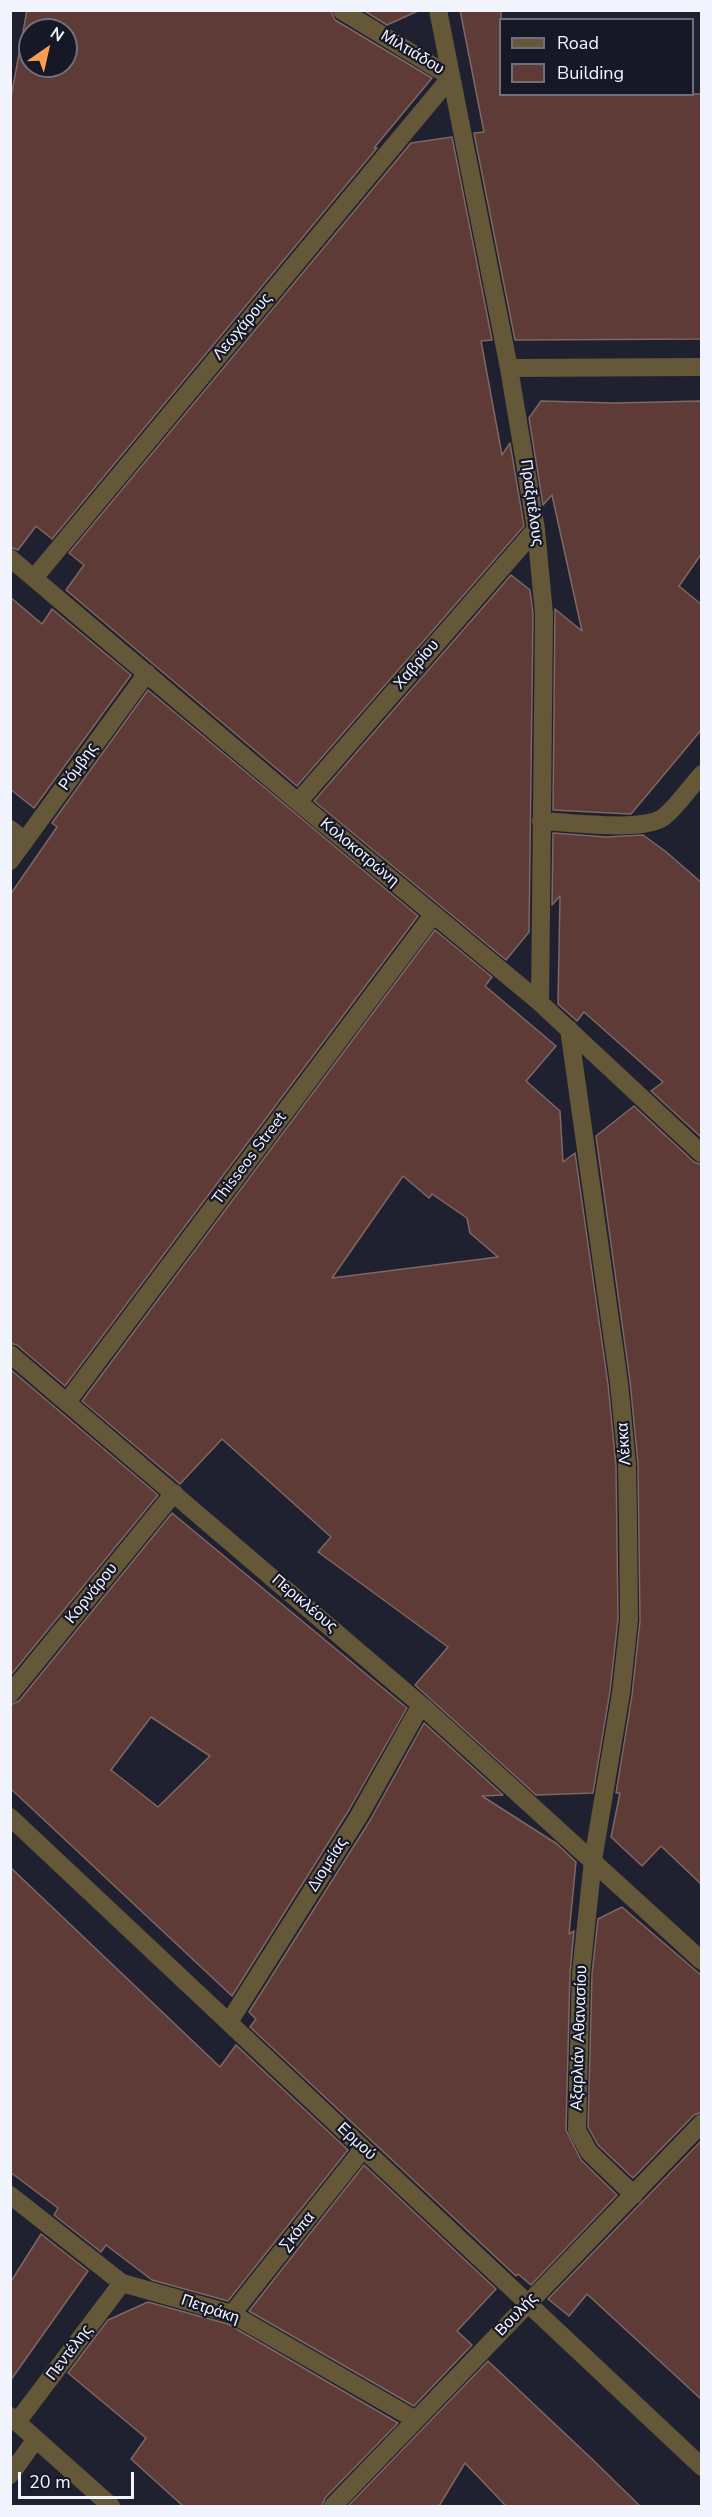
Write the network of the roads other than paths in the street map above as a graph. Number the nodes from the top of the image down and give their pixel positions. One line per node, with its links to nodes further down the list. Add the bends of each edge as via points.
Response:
1 (341, 10): 3 (street, Μιλτιάδου)
2 (438, 10): 3 (street, Πραξιτέλους)
3 (451, 77): 5 (street, Πραξιτέλους); 8 (street, Λεωχάρους)
4 (702, 367): 5 (street)
5 (509, 368): 6 (street, Πραξιτέλους)
6 (536, 529): 11 (street, Χαβρίου); 12 (street, Πραξιτέλους, via 544,614)
7 (10, 558): 8 (street, Κολοκοτρώνη)
8 (34, 578): 9 (street, Κολοκοτρώνη)
9 (147, 673): 11 (street, Κολοκοτρώνη); 14 (street, Ρόμβης)
10 (702, 774): 12 (street, via 665,816 652,824)
11 (298, 802): 16 (street, Κολοκοτρώνη)
12 (541, 821): 17 (street, Πραξιτέλους)
13 (10, 829): 14 (street)
14 (25, 841): 15 (street, Ρόμβης)
15 (10, 861)
16 (433, 915): 17 (street, Κολοκοτρώνη); 21 (street, Thisseos Street)
17 (540, 1003): 18 (street, Κολοκοτρώνη)
18 (569, 1029): 19 (street, Κολοκοτρώνη); 26 (street, Λέκκα, via 620,1383 627,1464 629,1620)
19 (702, 1154)
20 (10, 1354): 21 (street, Περικλέους)
21 (67, 1402): 22 (street, Περικλέους)
22 (174, 1493): 23 (street, Κορνάρου); 24 (street, Περικλέους)
23 (10, 1694)
24 (422, 1705): 26 (street, Περικλέους); 28 (street, Διομείας, via 359,1816)
25 (10, 1817): 28 (street, Ερμού)
26 (593, 1860): 27 (street, Περικλέους); 32 (street, Αξαρλιάν Αθανασίου, via 581,1973 577,2130 589,2152)
27 (702, 1961)
28 (229, 2022): 30 (street, Ερμού)
29 (702, 2123): 32 (street, Βουλής)
30 (363, 2149): 34 (street, Ερμού); 35 (street, Σκόπα)
31 (10, 2195): 33 (street, Πετράκη)
32 (634, 2195): 34 (street, Βουλής)
33 (122, 2283): 35 (street, Πετράκη); 36 (street, Πεντέλης)
34 (528, 2304): 37 (street, Βουλής); 39 (street, Ερμού)
35 (232, 2314): 37 (street, Πετράκη)
36 (14, 2419): 38 (street)
37 (416, 2420): 42 (street, Βουλής)
38 (36, 2439): 40 (street); 41 (street)
39 (702, 2467)
40 (10, 2475)
41 (111, 2506)
42 (333, 2506)

